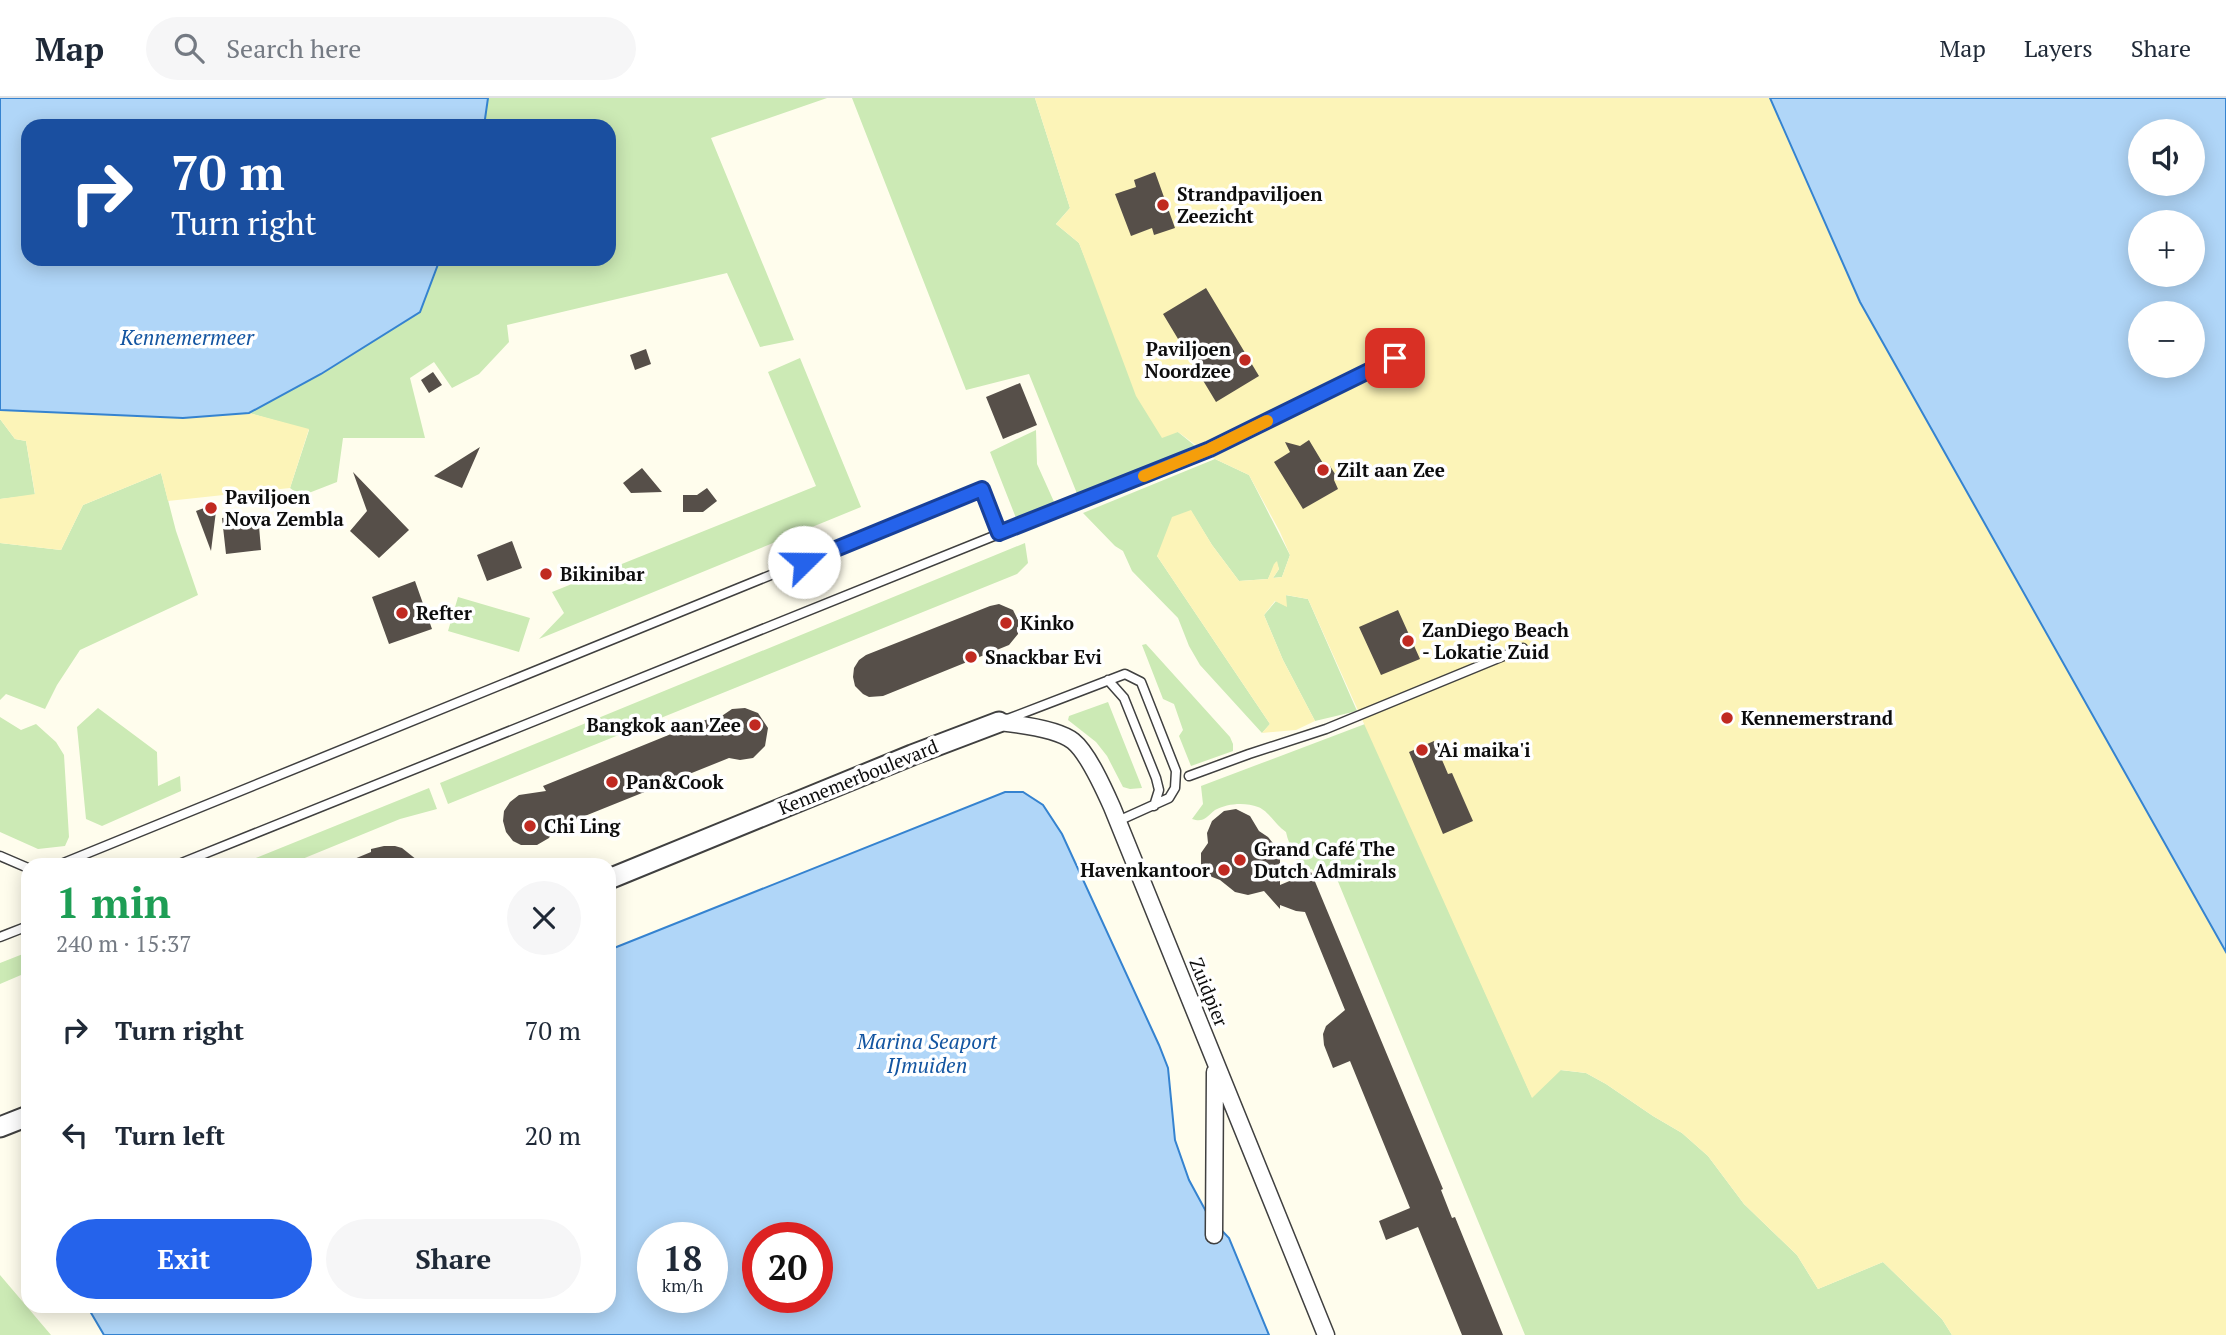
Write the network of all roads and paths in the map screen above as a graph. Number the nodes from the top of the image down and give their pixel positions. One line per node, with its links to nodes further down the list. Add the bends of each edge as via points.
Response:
1 (1395, 358): 2 (lane, via 1210,449)
2 (999, 533): 10 (lane, via 982,489); 11 (lane)
3 (1523, 648): 6 (lane, via 1326,729)
4 (1108, 680): 5 (lane, Kennemerboulevard); 7 (lane, via 1124,698 1156,778 1159,790); 7 (lane, Kennemerboulevard, via 1125,674 1141,682 1176,771 1169,798)
5 (999, 722): 8 (street, Zuidpier, via 1039,727 1073,740 1095,770); 13 (street, Kennemerboulevard)
6 (1189, 776)
7 (1154, 806): 8 (lane, Kennemerboulevard)
8 (1118, 821): 16 (street, Zuidpier)
9 (0, 856): 12 (lane)
10 (76, 858)
11 (194, 858)
12 (21, 865)
13 (616, 876)
14 (21, 929): 15 (lane)
15 (0, 937)
16 (1216, 1062): 19 (street); 20 (street, Zuidpier)
17 (21, 1119): 18 (street)
18 (0, 1127)
19 (1214, 1235)
20 (1326, 1335)

